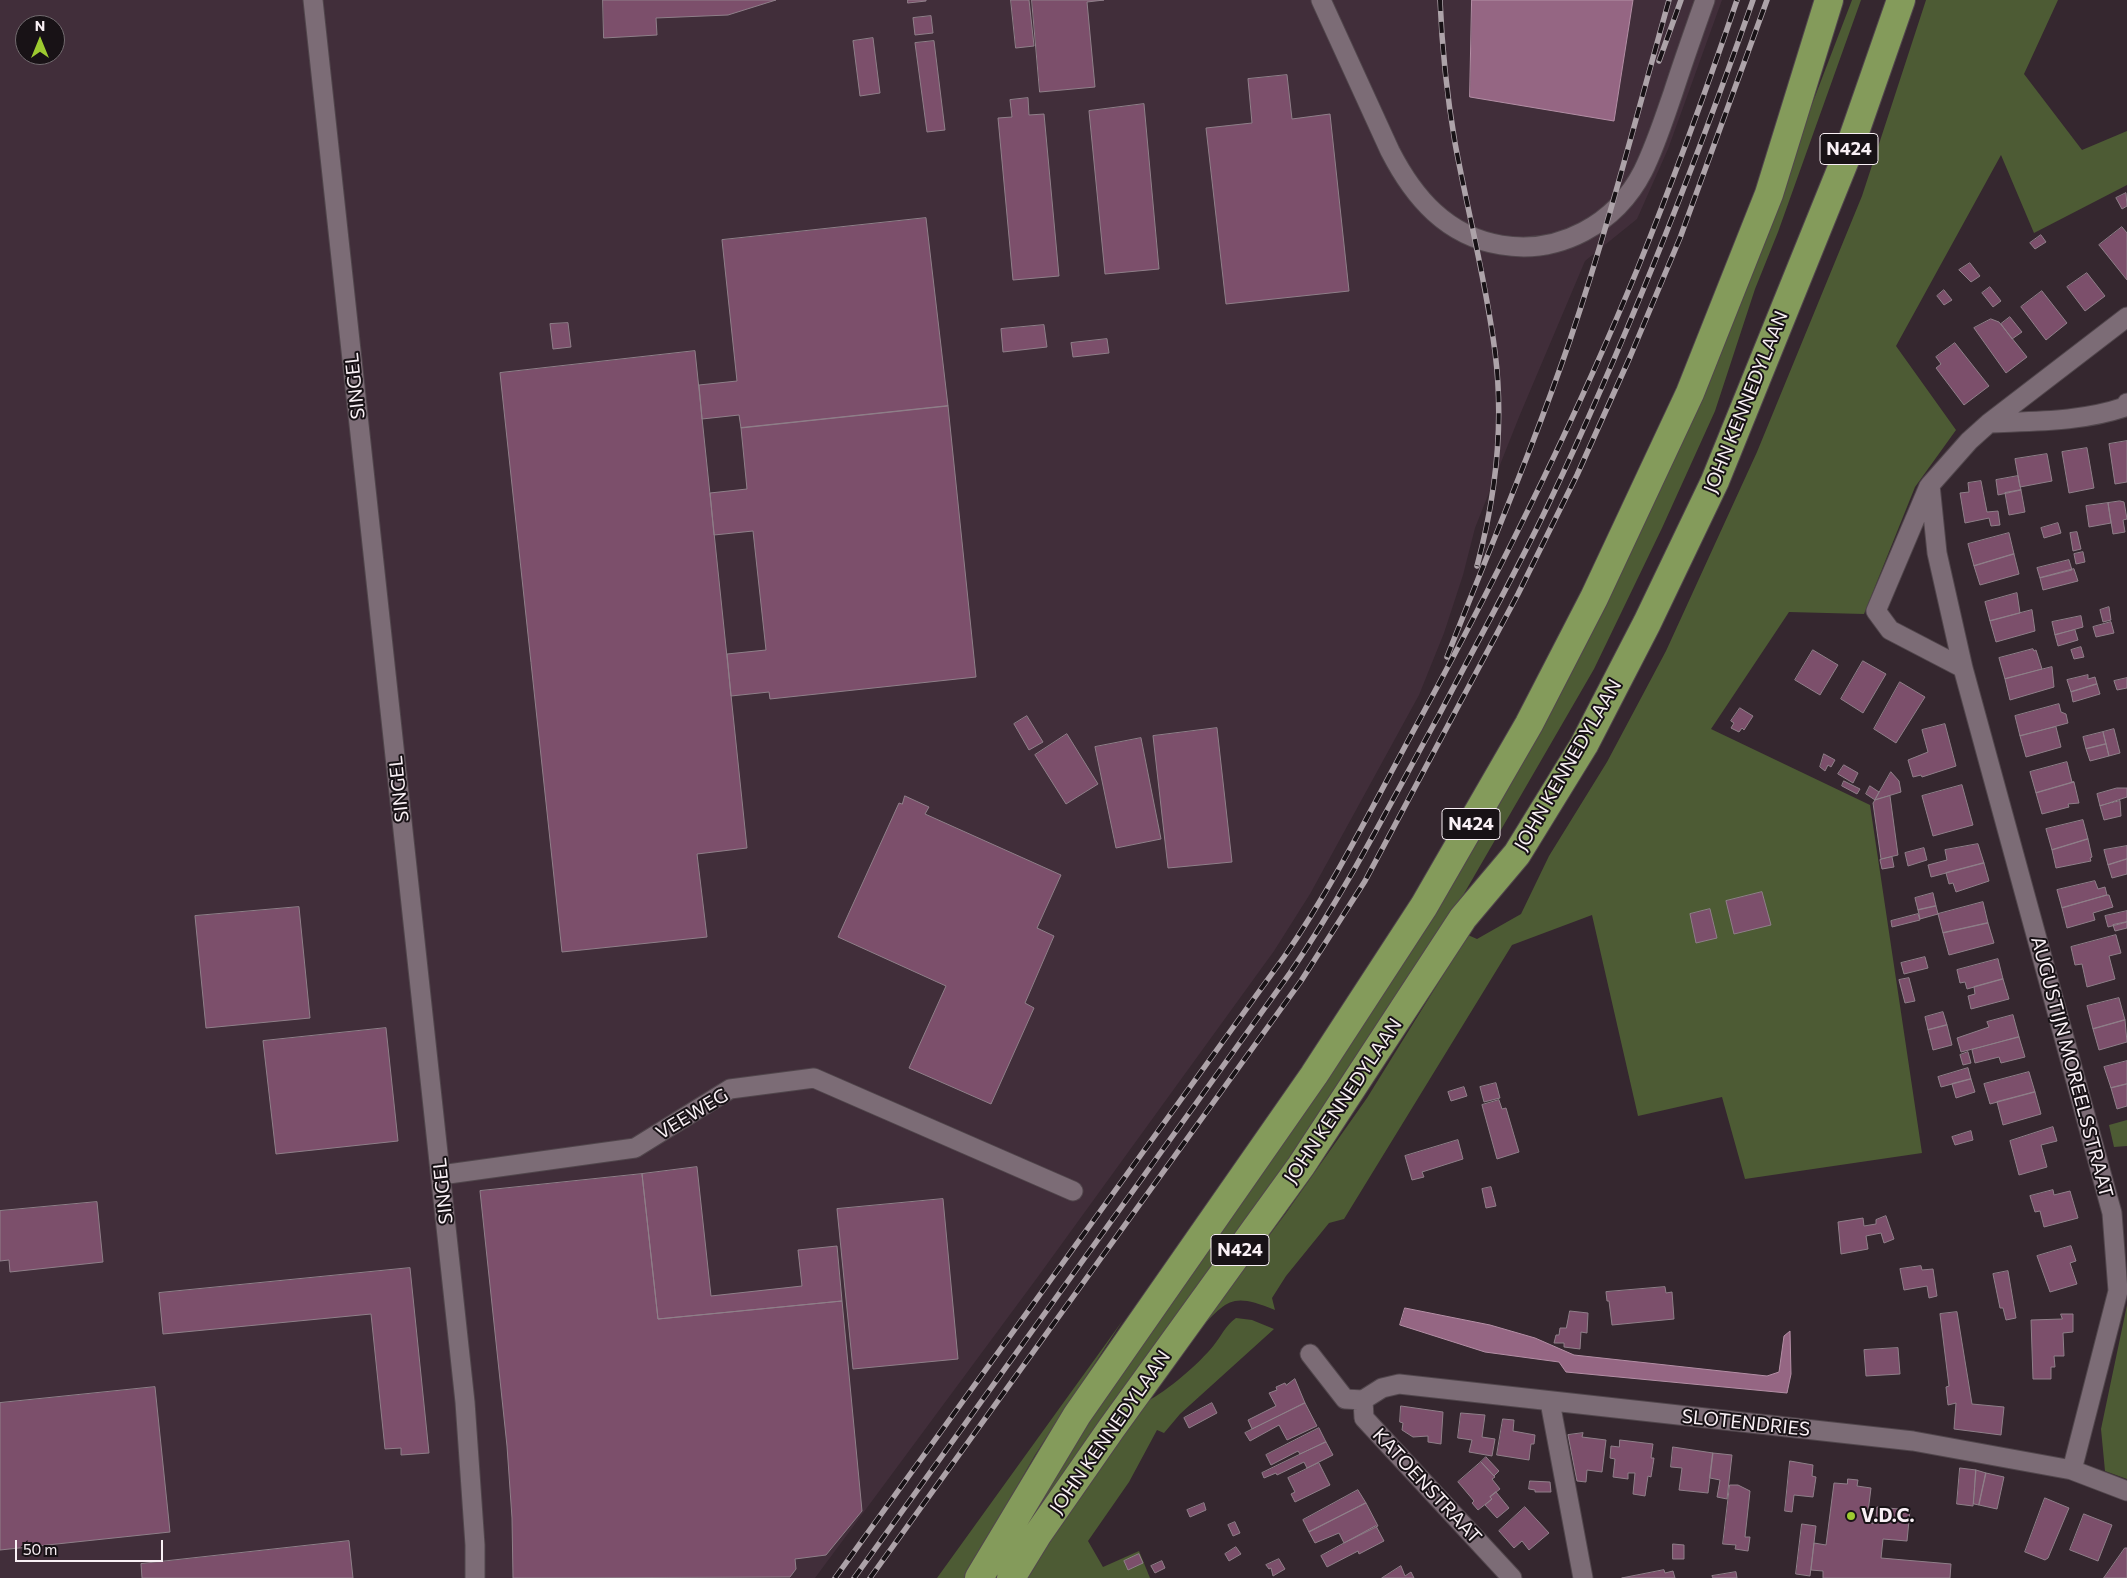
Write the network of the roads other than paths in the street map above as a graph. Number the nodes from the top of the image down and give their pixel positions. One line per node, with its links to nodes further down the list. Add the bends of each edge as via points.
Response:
1 (313, 0): 11 (street, SINGEL)
2 (1321, 0): 3 (street, via 1390,151 1416,193 1440,218 1461,233 1495,244 1522,247 1554,243 1578,235 1610,214 1634,186 1663,120)
3 (1705, 0)
4 (1829, 0): 19 (highway, JOHN KENNEDYLAAN / N424, via 1769,194 1690,393 1594,598 1529,724 1424,906 1314,1075 1077,1415)
5 (1901, 0): 20 (highway, JOHN KENNEDYLAAN / N424, via 1847,155 1715,481 1584,745 1518,854 1463,918 1312,1150 1111,1429 1038,1534)
6 (2127, 317): 8 (street)
7 (2127, 403): 8 (street, via 2125,408 2073,420)
8 (1989, 423): 9 (street)
9 (1930, 485): 10 (street, AUGUSTIJN MOREELSSTRAAT, via 1937,552); 10 (street, via 1876,611 1890,630)
10 (1963, 668): 16 (street, AUGUSTIJN MOREELSSTRAAT, via 2112,1213 2118,1291)
11 (441, 1175): 12 (street, VEEWEG, via 635,1148 730,1089 814,1078); 18 (street, SINGEL, via 465,1402)
12 (1073, 1191)
13 (1310, 1354): 14 (street, via 1345,1399)
14 (1363, 1400): 15 (street, SLOTENDRIES, via 1382,1388 1399,1384); 21 (street, KATOENSTRAAT, via 1364,1418)
15 (1550, 1402): 16 (street, SLOTENDRIES, via 1913,1441); 22 (street)
16 (2072, 1470): 17 (street, SLOTENDRIES)
17 (2127, 1491)
18 (475, 1578)
19 (979, 1578)
20 (1012, 1578)
21 (1512, 1578)
22 (1583, 1578)

